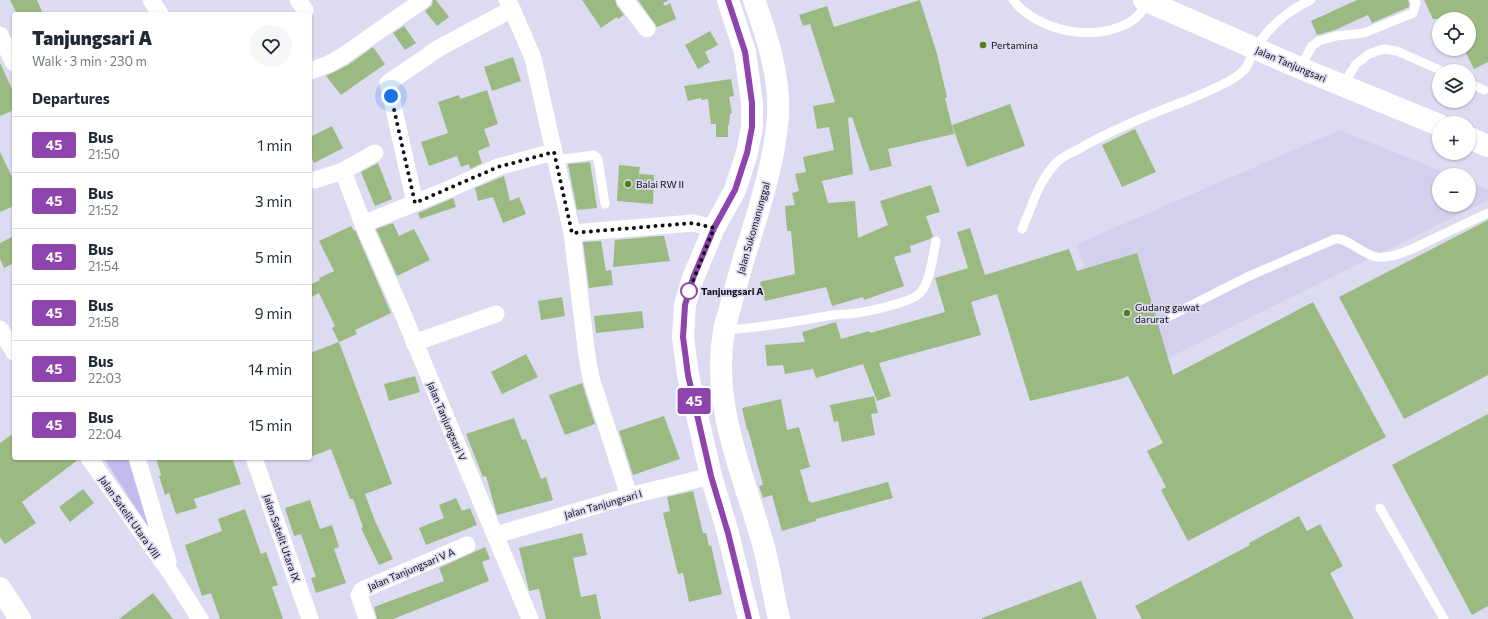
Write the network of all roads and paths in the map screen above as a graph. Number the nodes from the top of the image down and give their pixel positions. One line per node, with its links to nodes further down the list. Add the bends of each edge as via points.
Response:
1 (151, 0): 11 (street)
2 (423, 0): 18 (street, via 343,56)
3 (625, 0): 12 (street)
4 (728, 0): 33 (main road, via 745,52 752,103 752,127 735,190)
5 (754, 0): 40 (main road, Jalan Sukomanunggal, via 766,33 777,87 778,115 764,191)
6 (1013, 0): 9 (lane, via 1031,17 1064,31 1088,34 1128,23 1136,17)
7 (1311, 0): 14 (lane, via 1284,15)
8 (1414, 0): 17 (lane, via 1416,3 1413,13 1364,33 1319,41 1312,46)
9 (1147, 1): 14 (main road, Jalan Tanjungsari)
10 (510, 4): 26 (street, via 533,58); 29 (street, via 388,83)
11 (159, 12)
12 (647, 29)
13 (0, 35): 15 (street)
14 (1255, 49): 17 (main road, Jalan Tanjungsari); 34 (lane, via 1244,70 1222,85 1090,142 1057,161 1044,178)
15 (12, 59)
16 (1432, 67): 19 (lane, via 1397,51 1383,49 1369,54 1356,64)
17 (1300, 68): 19 (main road, Jalan Tanjungsari)
18 (312, 71)
19 (1343, 85): 22 (main road, Jalan Tanjungsari)
20 (1476, 86): 21 (lane)
21 (1484, 90)
22 (1432, 122)
23 (1476, 141): 24 (main road)
24 (1488, 146)
25 (375, 153): 27 (street)
26 (555, 156): 29 (street, via 498,167); 30 (lane, via 597,157); 35 (street)
27 (343, 171): 28 (street); 32 (street, Jalan Tanjungsari V)
28 (314, 180)
29 (415, 203): 32 (street)
30 (605, 204)
31 (1488, 213): 38 (lane, via 1404,252 1385,257 1369,255 1342,239 1335,239 1247,277)
32 (363, 224): 41 (street, Jalan Tanjungsari V)
33 (714, 228): 35 (street, via 693,223); 46 (main road, via 693,278 685,305 683,337 688,375)
34 (1022, 229)
35 (572, 233): 47 (street, via 591,378)
36 (936, 242): 40 (lane, via 926,285 915,298 856,313)
37 (496, 314): 41 (street)
38 (1170, 316)
39 (0, 329): 42 (street)
40 (724, 330): 59 (main road, Jalan Sukomanunggal, via 721,373 730,437 763,545)
41 (414, 343): 49 (street, Jalan Tanjungsari V)
42 (10, 353)
43 (90, 460): 51 (street, Jalan Satelit Utara VIII)
44 (138, 460): 51 (street, Jalan Satelit Utara VIII)
45 (255, 460): 55 (street, Jalan Satelit Utara IX)
46 (711, 476): 47 (street, Jalan Tanjungsari I); 58 (main road)
47 (629, 496): 49 (street, Jalan Tanjungsari I)
48 (1380, 508): 60 (lane)
49 (496, 534): 57 (street, Jalan Tanjungsari V)
50 (468, 545): 56 (street, Jalan Tanjungsari V A, via 362,590 360,595)
51 (172, 575): 54 (street, Jalan Satelit Utara VIII)
52 (0, 588): 53 (main road)
53 (20, 619)
54 (200, 619)
55 (310, 619)
56 (367, 619)
57 (530, 619)
58 (749, 619)
59 (778, 619)
60 (1444, 619)

